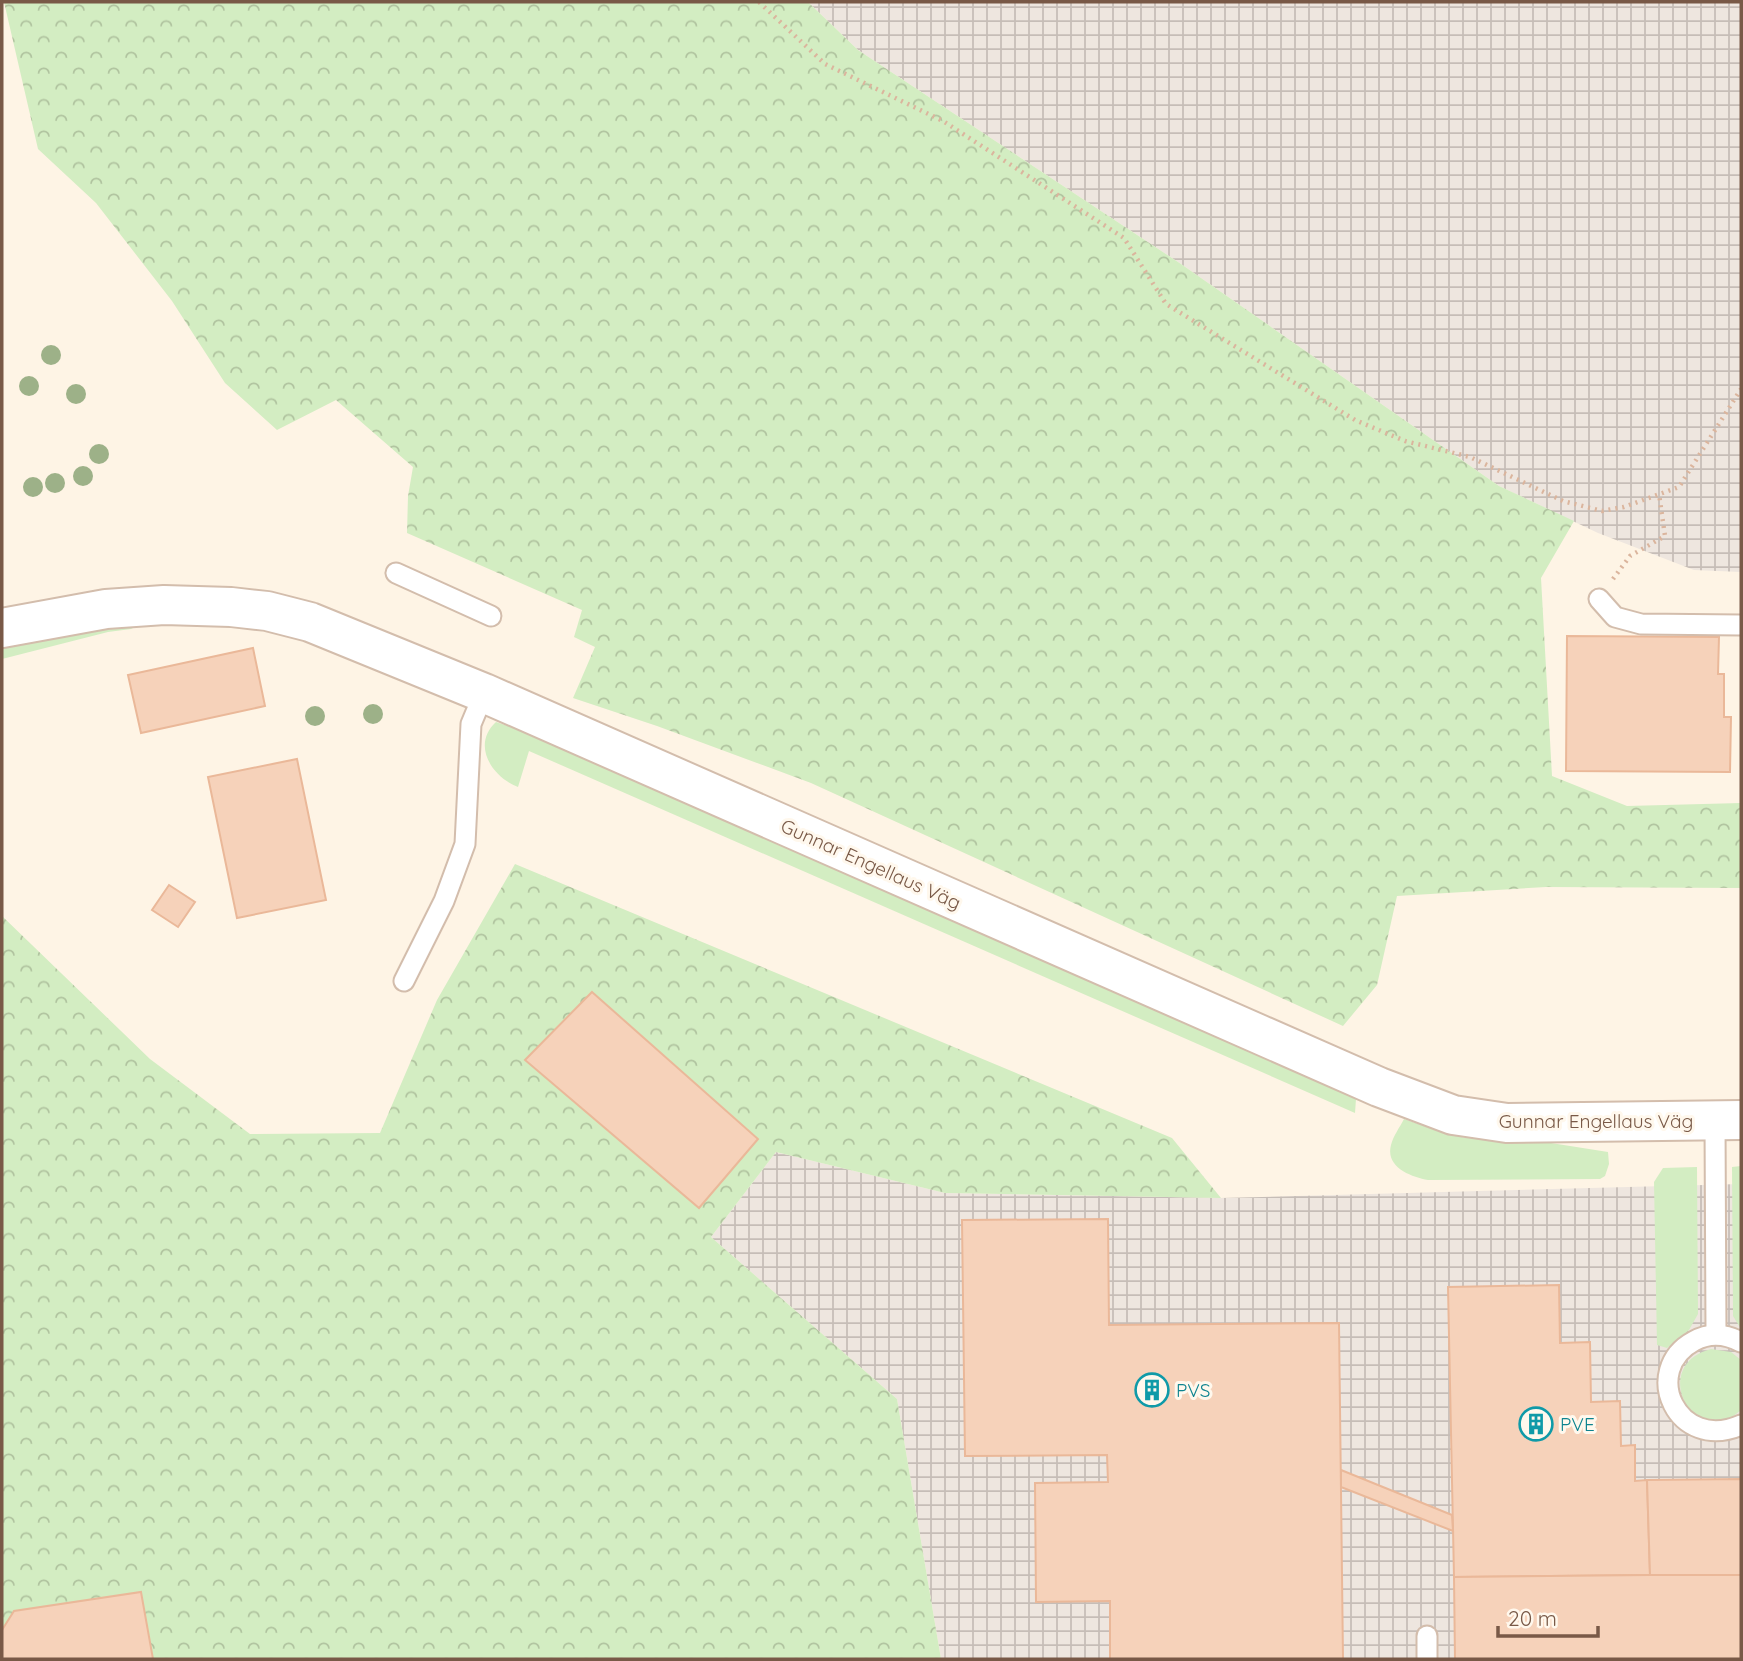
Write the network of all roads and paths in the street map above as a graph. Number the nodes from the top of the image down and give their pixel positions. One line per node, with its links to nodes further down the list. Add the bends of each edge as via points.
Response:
1 (759, 2): 3 (path, via 825,64 943,121 1124,238 1166,304 1355,420 1405,441 1470,457 1563,501 1602,511)
2 (1741, 389): 3 (path, via 1679,487)
3 (1659, 494): 5 (path, via 1665,536 1630,556)
4 (397, 573): 6 (lane)
5 (1599, 599): 7 (lane, via 1615,617 1641,624)
6 (491, 616)
7 (1741, 625)
8 (2, 628): 9 (street, Gunnar Engellaus Väg, via 106,609 164,605 267,611 321,626)
9 (484, 693): 10 (lane, via 471,724 466,844); 11 (street, Gunnar Engellaus Väg, via 1379,1087 1453,1115 1507,1123)
10 (404, 981)
11 (1728, 1120): 12 (lane)
12 (1716, 1334): 13 (lane); 14 (lane, via 1687,1345 1676,1357 1669,1379 1672,1403 1687,1421 1709,1431)
13 (1741, 1342)
14 (1741, 1425)
15 (1427, 1636): 16 (lane)
16 (1427, 1659)

